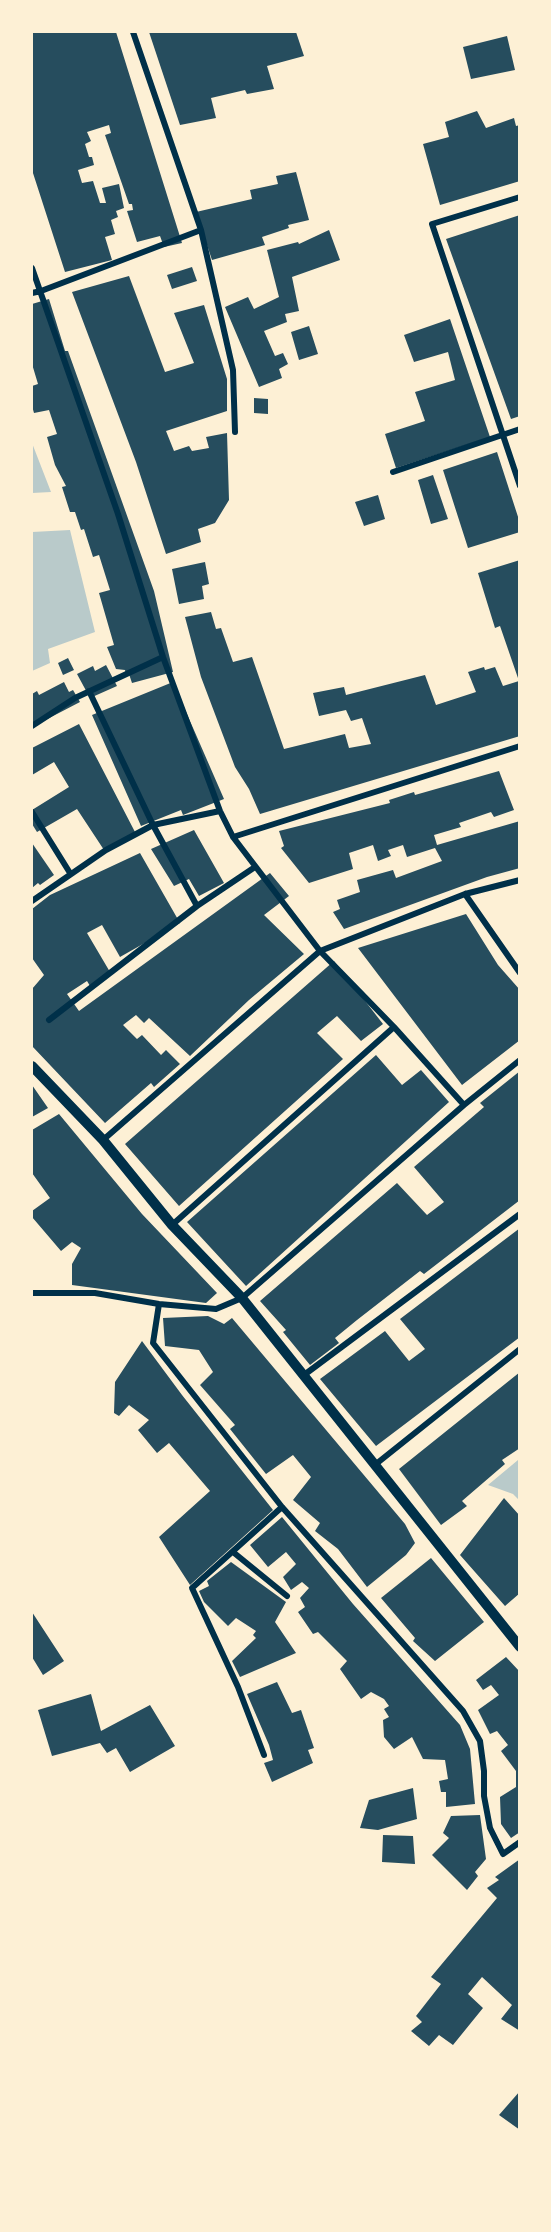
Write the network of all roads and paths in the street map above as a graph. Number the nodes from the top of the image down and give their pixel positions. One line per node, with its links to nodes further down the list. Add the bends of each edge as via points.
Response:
1 (134, 32): 3 (street)
2 (519, 197): 9 (street, via 432,224)
3 (201, 230): 5 (street); 8 (street, via 233,370)
4 (32, 268): 5 (street)
5 (40, 291): 6 (street); 12 (street)
6 (32, 293)
7 (519, 429): 9 (street)
8 (236, 432)
9 (502, 435): 10 (street); 11 (street)
10 (393, 472)
11 (519, 486)
12 (163, 657): 13 (street); 16 (street)
13 (89, 691): 14 (street); 18 (street)
14 (32, 726)
15 (519, 746): 19 (street)
16 (220, 811): 18 (street); 19 (street)
17 (32, 813): 21 (street)
18 (153, 825): 21 (street); 25 (street)
19 (233, 837): 20 (street)
20 (255, 867): 25 (street); 26 (street)
21 (70, 873): 24 (street)
22 (519, 880): 23 (street)
23 (465, 894): 26 (street); 27 (street)
24 (32, 901)
25 (197, 906): 28 (street)
26 (320, 951): 29 (street); 33 (street)
27 (519, 973)
28 (49, 1020)
29 (394, 1027): 32 (street); 35 (street)
30 (519, 1060): 32 (street)
31 (32, 1066): 33 (street)
32 (464, 1105): 37 (street)
33 (104, 1140): 35 (street)
34 (519, 1214): 40 (street)
35 (172, 1225): 37 (street)
36 (32, 1293): 38 (street, via 95,1293)
37 (242, 1298): 38 (street, via 216,1309); 40 (street)
38 (159, 1304): 42 (street, via 153,1343)
39 (519, 1349): 41 (street)
40 (304, 1375): 41 (street)
41 (376, 1464): 45 (street)
42 (282, 1507): 43 (street); 47 (street, via 463,1711 480,1741 490,1828 503,1854)
43 (233, 1552): 44 (street); 46 (street, via 192,1588 238,1687)
44 (287, 1596)
45 (519, 1647)
46 (264, 1755)
47 (519, 1842)

